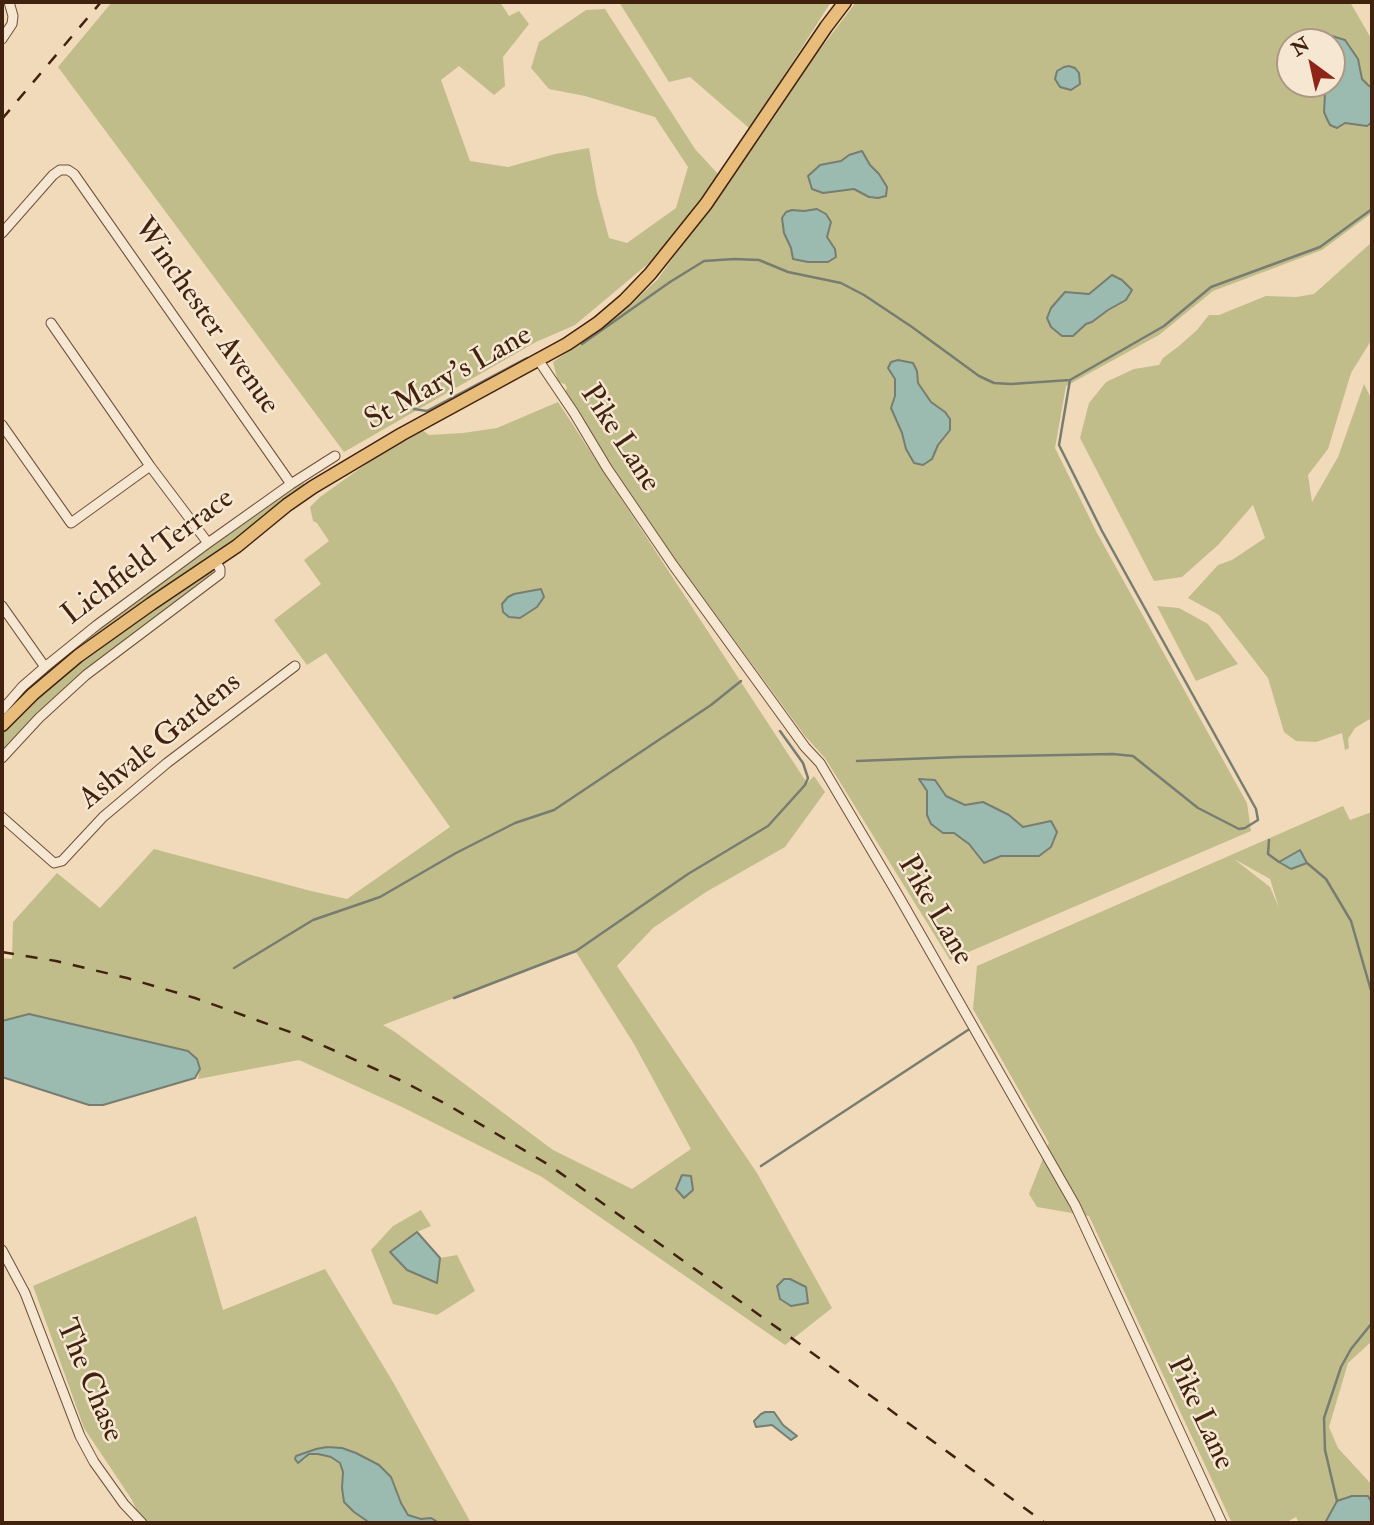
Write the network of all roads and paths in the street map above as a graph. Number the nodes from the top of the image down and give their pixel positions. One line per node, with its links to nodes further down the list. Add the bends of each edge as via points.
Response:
1 (9, 2): 3 (street, via 12,24)
2 (845, 2): 6 (main road, St Mary's Lane, via 706,204 650,274 598,323)
3 (2, 39)
4 (2, 233): 11 (street, Winchester Avenue, via 53,175 61,170 74,174)
5 (51, 323): 9 (street)
6 (539, 361): 12 (main road, St Mary's Lane); 24 (street, Pike Lane, via 673,565 820,763 891,883 1075,1205)
7 (2, 425): 9 (street, via 71,523)
8 (335, 456): 10 (street, Lichfield Terrace)
9 (150, 466): 13 (street)
10 (304, 475): 11 (street, Lichfield Terrace); 12 (street)
11 (291, 484): 13 (street, Lichfield Terrace)
12 (313, 487): 14 (main road, St Mary's Lane)
13 (208, 543): 17 (street, Lichfield Terrace)
14 (215, 561): 19 (main road, St Mary's Lane, via 78,656); 20 (street, via 219,574 86,675)
15 (2, 606): 17 (street)
16 (295, 666): 21 (street, Ashvale Gardens, via 167,763 103,817 62,861 54,863)
17 (45, 667): 18 (street, Lichfield Terrace)
18 (2, 710)
19 (2, 725)
20 (2, 758)
21 (2, 817)
22 (2, 1250): 23 (street, The Chase, via 25,1293 80,1436 101,1472)
23 (142, 1523)
24 (1222, 1523)

